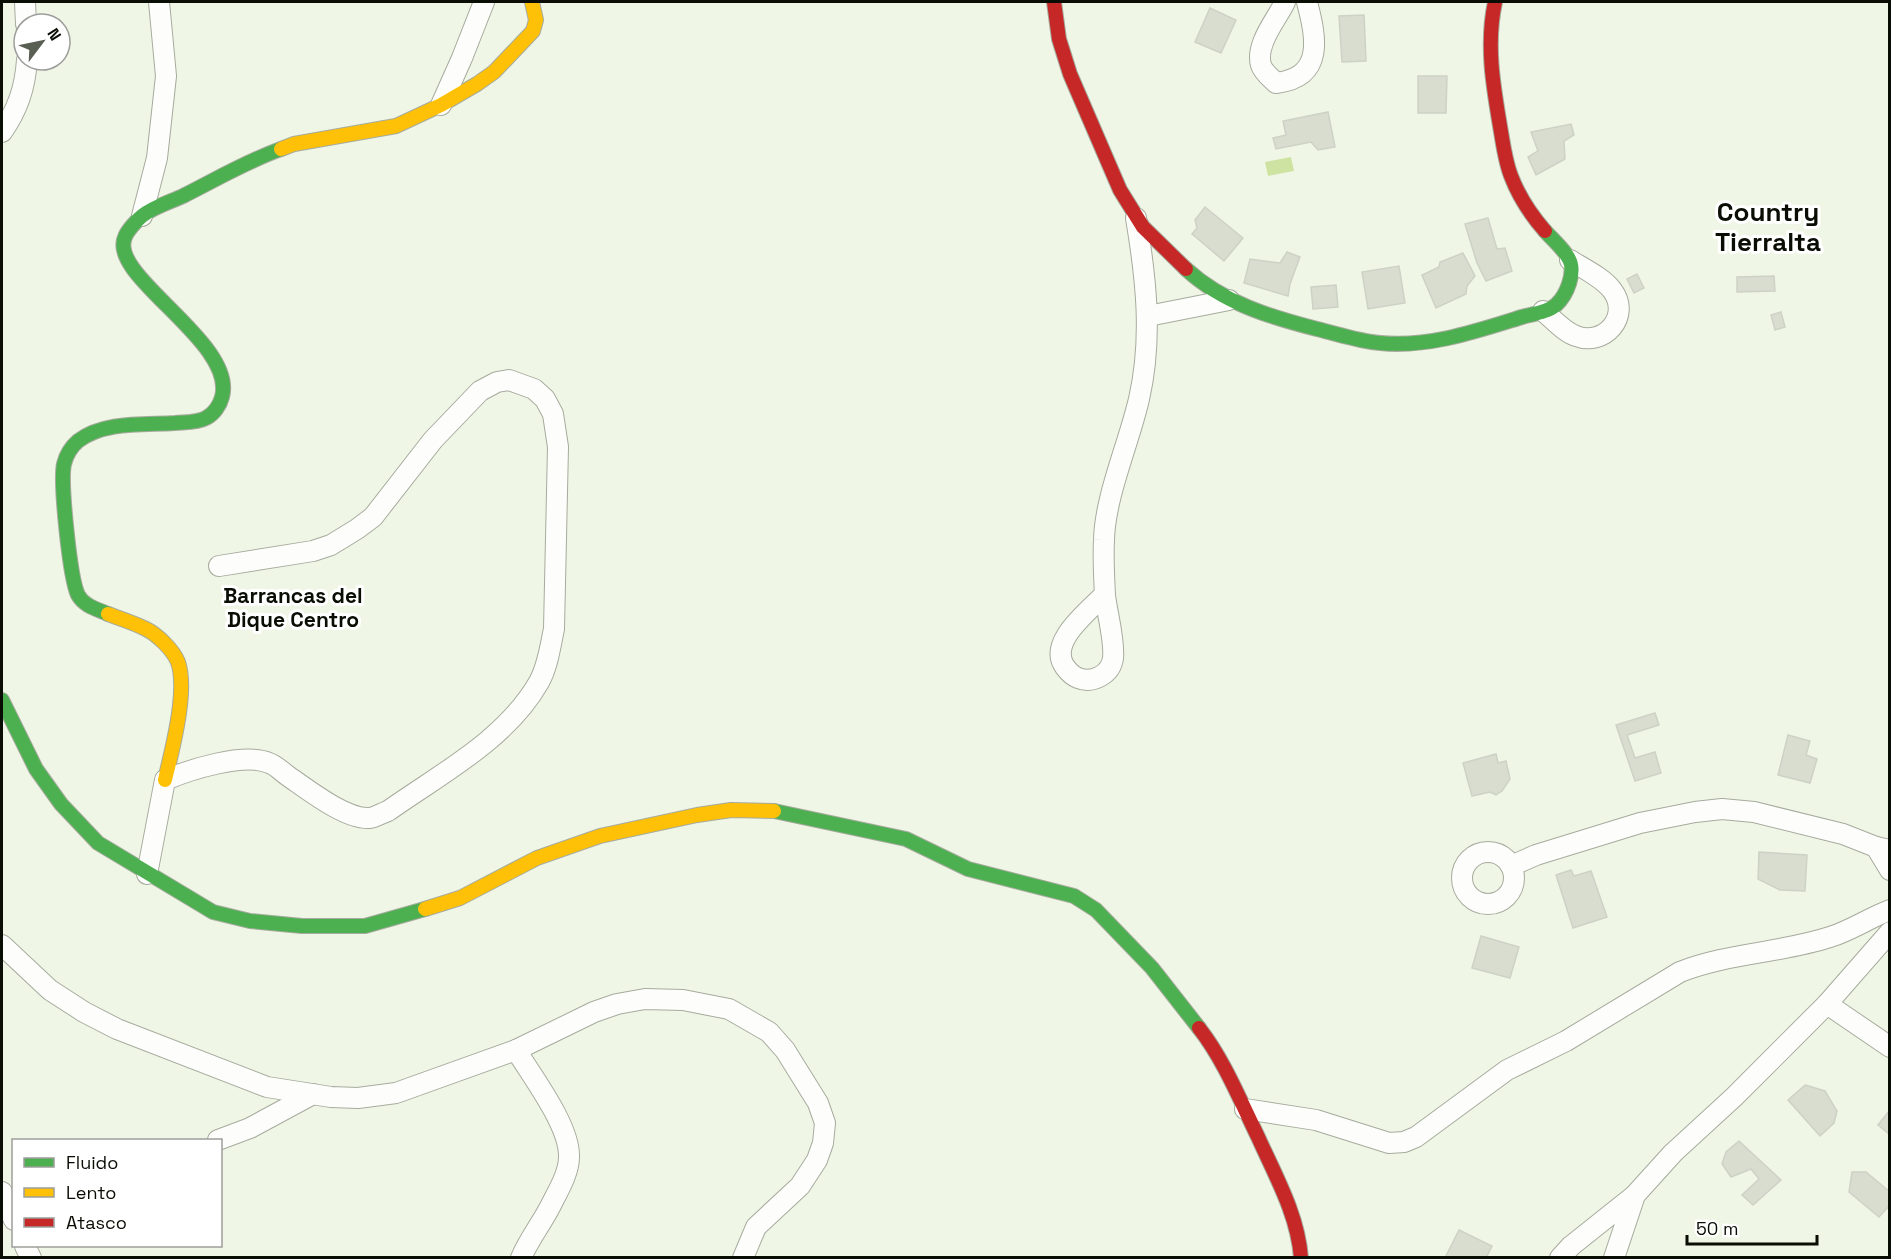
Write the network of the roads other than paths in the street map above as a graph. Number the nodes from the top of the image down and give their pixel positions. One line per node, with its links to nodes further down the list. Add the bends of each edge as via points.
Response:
1 (159, 2): 11 (street, via 166,76 157,158)
2 (484, 2): 9 (street)
3 (532, 2): 9 (street, via 536,20 533,31 494,72)
4 (1054, 2): 12 (street, via 1063,55 1083,110)
5 (1285, 2): 6 (street, via 1261,53 1261,65 1276,83 1292,81 1313,58 1315,36)
6 (1307, 2)
7 (1495, 2): 13 (street, via 1490,56 1512,176 1532,216)
8 (26, 72): 10 (street, via 19,104)
9 (441, 105): 11 (street, via 396,126 294,144 272,152)
10 (2, 132)
11 (142, 216): 20 (street, via 124,238 132,268 208,350 224,382 222,397 207,418 105,428 86,436 69,452 63,484 73,576 80,597 87,604 148,630 177,660 181,675 177,724)
12 (1136, 218): 14 (street, via 1186,269); 16 (street)
13 (1570, 260): 15 (street, via 1571,280 1565,293 1556,305); 15 (street, via 1613,291 1619,304 1614,326 1602,335 1576,336)
14 (1229, 300): 15 (street, via 1269,317 1380,344 1452,337); 16 (street)
15 (1543, 311)
16 (1148, 316): 18 (street, via 1139,398 1106,515)
17 (219, 566): 20 (street, via 313,551 357,529 373,517 433,440 480,391 496,382 509,380 534,389 553,414 558,447 554,629 539,682 507,724 387,811 369,818 347,813 320,798 269,762 246,759 218,763)
18 (1105, 594)
19 (2, 700): 24 (street, via 36,769 61,804 98,843)
20 (165, 780): 24 (street)
21 (1883, 848): 22 (street, via 1754,812 1722,809 1640,823); 23 (street)
22 (1511, 866)
23 (1890, 870)
24 (147, 874): 32 (street, via 213,912 250,921 365,926 460,898 537,858 600,836 731,810 768,810 836,823 906,839 968,869 1074,896 1096,910 1152,968 1210,1042)
25 (1890, 910): 32 (street, via 1831,937 1699,964 1680,972 1566,1041 1507,1070 1404,1142 1389,1143 1316,1120)
26 (1890, 932): 28 (street)
27 (2, 945): 31 (street, via 50,990 117,1029 267,1086)
28 (1827, 1004): 29 (street); 35 (street)
29 (1890, 1047)
30 (516, 1050): 31 (street, via 396,1094 358,1098); 37 (street, via 560,1122 568,1141 569,1158 550,1207); 38 (street, via 594,1012 645,999 683,1000 729,1009 769,1032 818,1103 825,1123 824,1143 800,1186 756,1227)
31 (313, 1094): 33 (street)
32 (1245, 1109): 39 (street, via 1292,1215)
33 (221, 1139)
34 (2, 1192): 36 (street)
35 (1635, 1195): 40 (street); 41 (street)
36 (12, 1215)
37 (521, 1257)
38 (743, 1257)
39 (1301, 1257)
40 (1560, 1257)
41 (1614, 1257)

